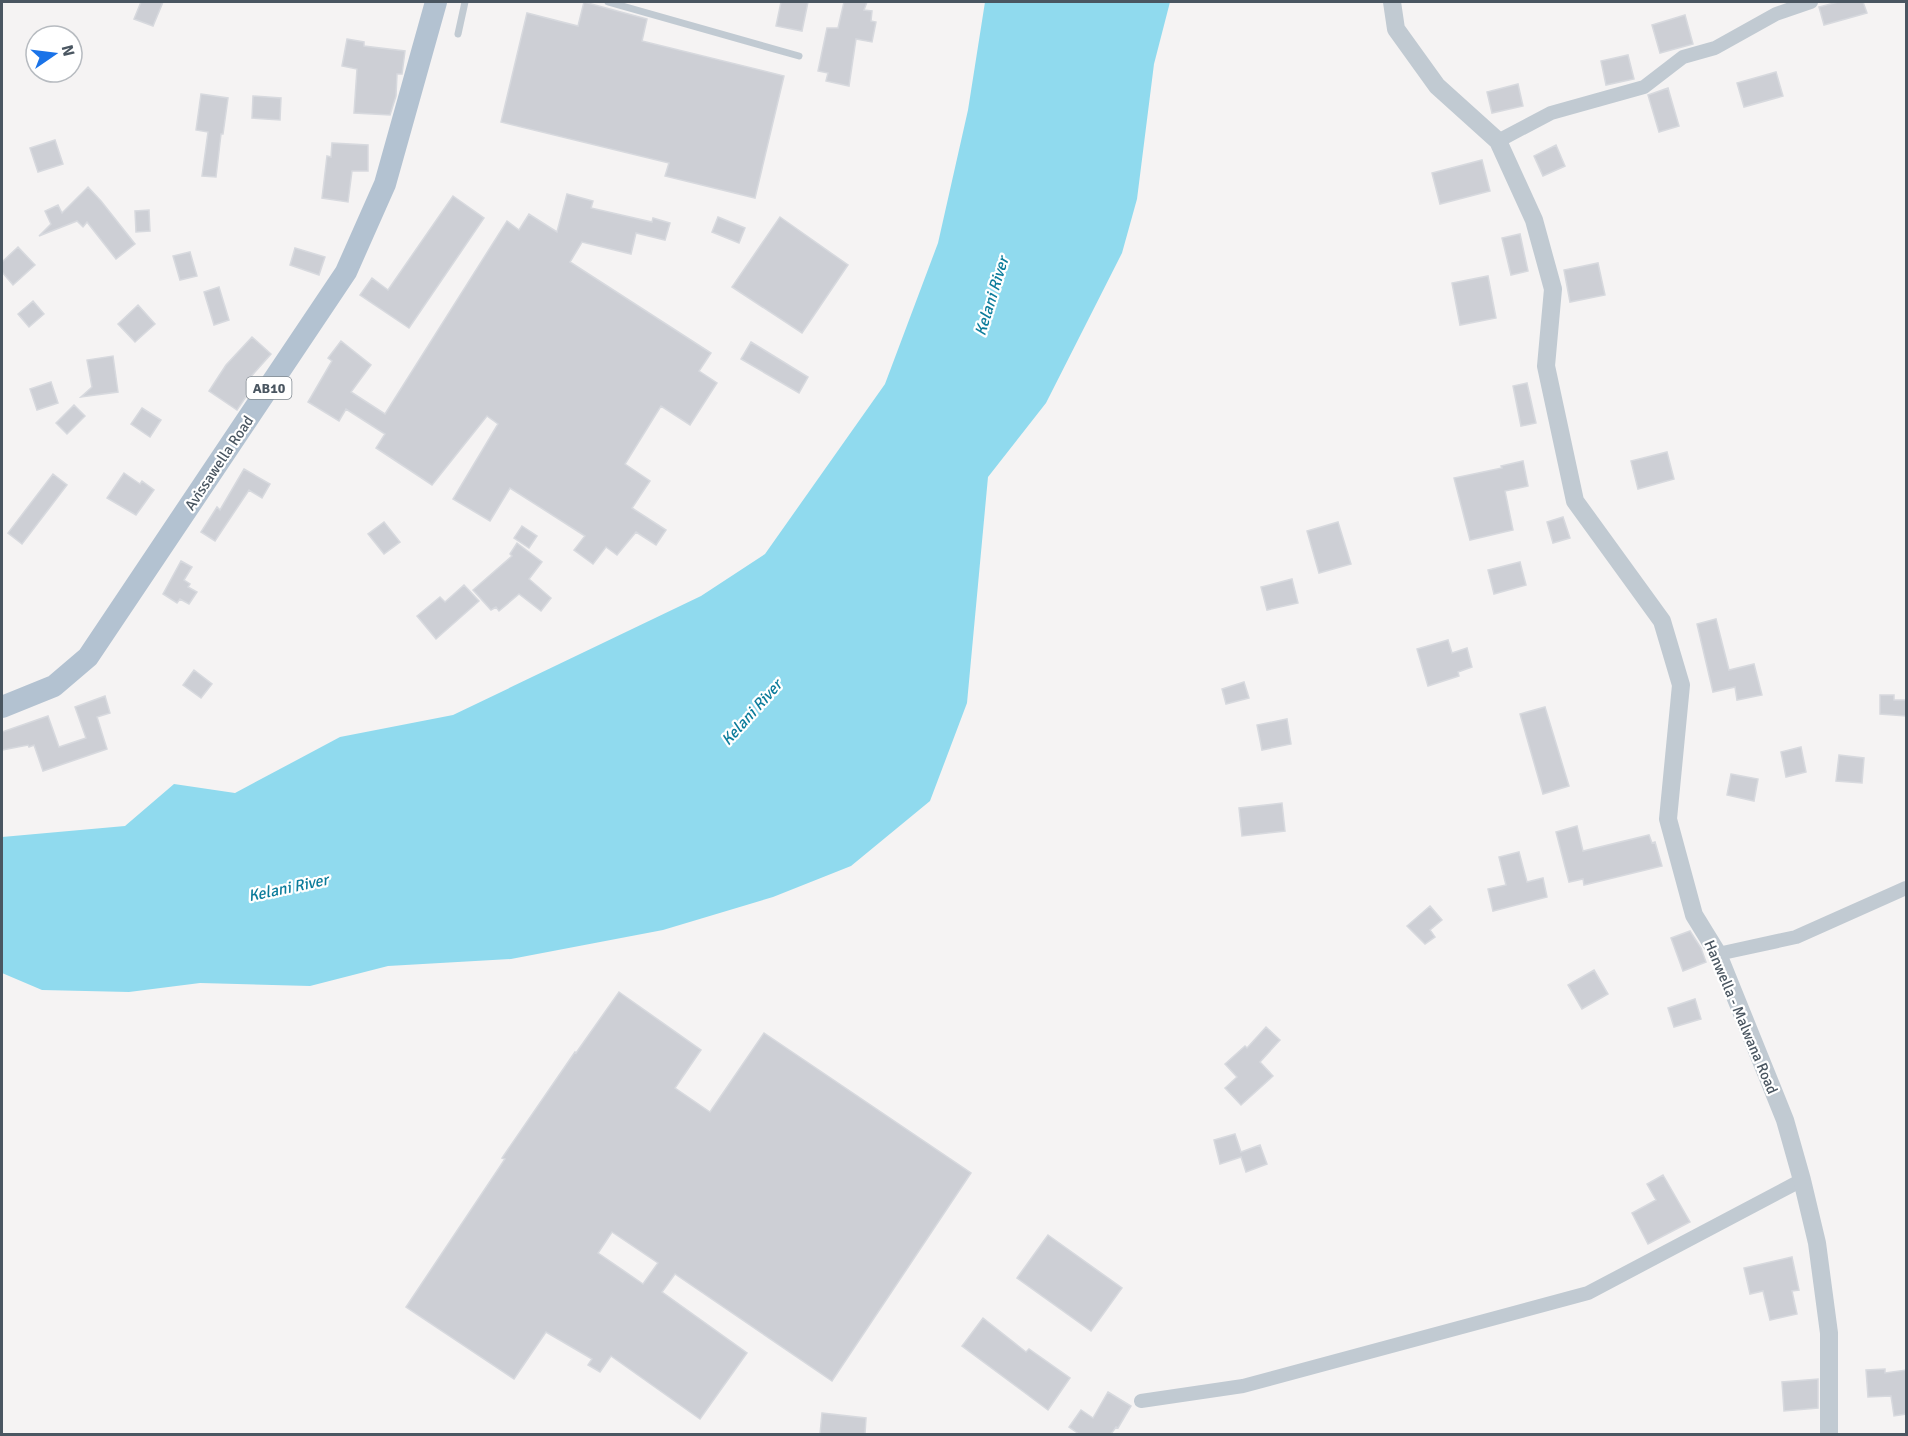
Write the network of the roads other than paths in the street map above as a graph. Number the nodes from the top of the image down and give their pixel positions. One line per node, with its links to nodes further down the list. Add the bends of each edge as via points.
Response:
1 (436, 2): 9 (main road, Avissawella Road / AB10, via 385,184 346,272 88,657 54,686)
2 (465, 2): 6 (lane)
3 (608, 2): 7 (lane)
4 (1392, 2): 8 (street, Hanwella - Malwana Road, via 1396,29 1437,86)
5 (1810, 2): 8 (street, via 1776,14 1715,48 1683,57 1644,87 1551,112)
6 (458, 34)
7 (798, 56)
8 (1498, 141): 11 (street, Hanwella - Malwana Road, via 1534,220 1553,288 1546,366 1575,501 1662,621 1681,685 1668,819 1694,915)
9 (2, 707)
10 (1906, 888): 11 (street, via 1796,937)
11 (1718, 954): 12 (street, Hanwella - Malwana Road, via 1785,1120)
12 (1802, 1180): 13 (street, via 1588,1293 1243,1386); 14 (street, Hanwella - Malwana Road, via 1817,1243 1830,1333)
13 (1141, 1401)
14 (1829, 1434)

